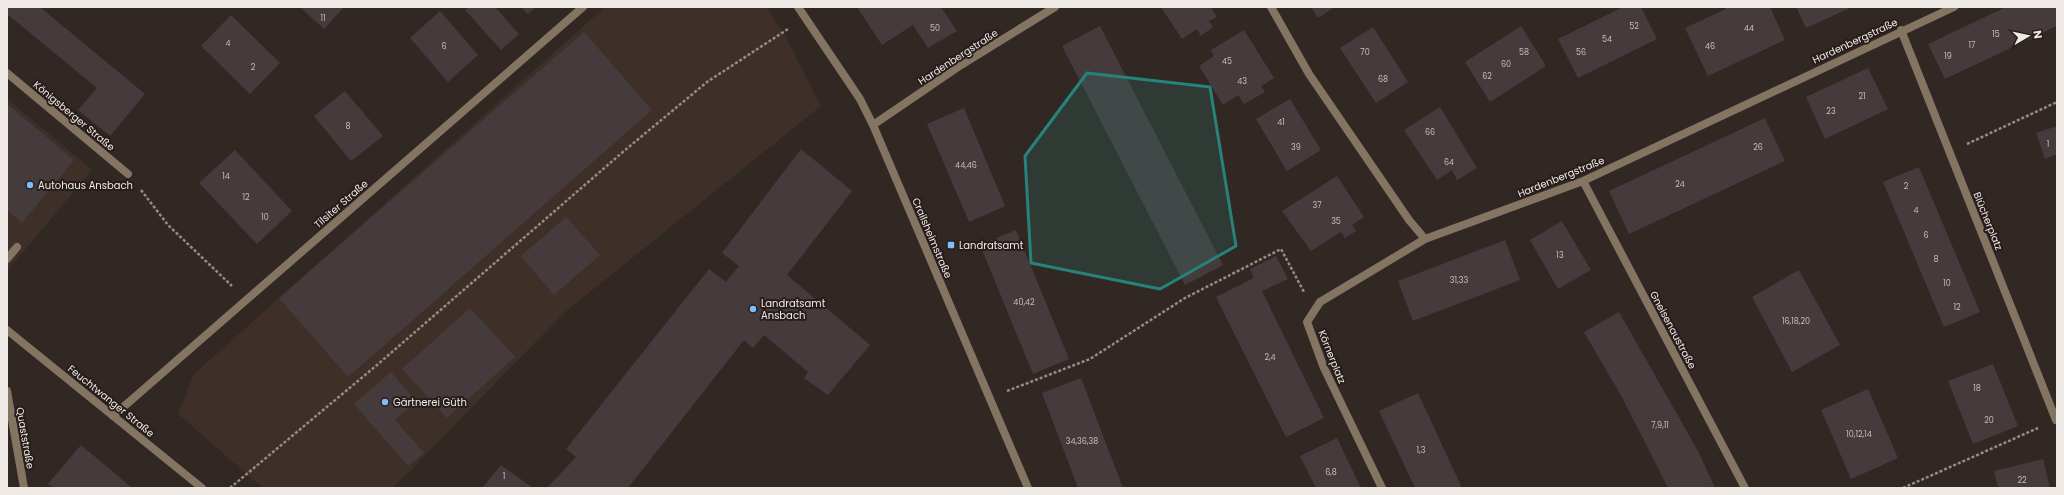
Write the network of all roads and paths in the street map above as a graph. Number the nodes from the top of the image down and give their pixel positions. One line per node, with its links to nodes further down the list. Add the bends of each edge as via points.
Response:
1 (583, 7): 17 (street, Tilsiter Straße)
2 (798, 7): 6 (street, Crailsheimstraße)
3 (1055, 7): 10 (street, Hardenbergstraße, via 961,65)
4 (1271, 7): 14 (street, via 1309,74 1409,220)
5 (1954, 7): 7 (street, Hardenbergstraße)
6 (806, 17): 10 (street, Crailsheimstraße, via 860,98); 26 (path, via 707,82 378,365)
7 (1901, 30): 11 (street, Blücherplatz); 13 (street, Hardenbergstraße)
8 (7, 73): 12 (street, Königsberger Straße)
9 (2057, 102): 11 (path)
10 (873, 125): 21 (street, Crailsheimstraße)
11 (1950, 152): 23 (street, Blücherplatz)
12 (128, 174): 17 (path, via 168,224)
13 (1583, 181): 14 (street, Hardenbergstraße); 29 (street, Gneisenaustraße)
14 (1425, 239): 18 (street, Körnerplatz, via 1320,302)
15 (17, 247): 16 (street)
16 (7, 258)
17 (246, 300): 22 (street, Tilsiter Straße)
18 (1315, 311): 21 (path, via 1281,249 1185,298 1090,359); 28 (street, Körnerplatz, via 1307,322 1324,368)
19 (7, 330): 22 (street, Feuchtwanger Straße)
20 (7, 391): 24 (street, Quaststraße)
21 (990, 398): 27 (street, Crailsheimstraße)
22 (113, 416): 25 (street, Feuchtwanger Straße)
23 (2056, 420): 30 (path)
24 (24, 488)
25 (202, 488)
26 (230, 488)
27 (1028, 488)
28 (1382, 488)
29 (1745, 488)
30 (1903, 488)

